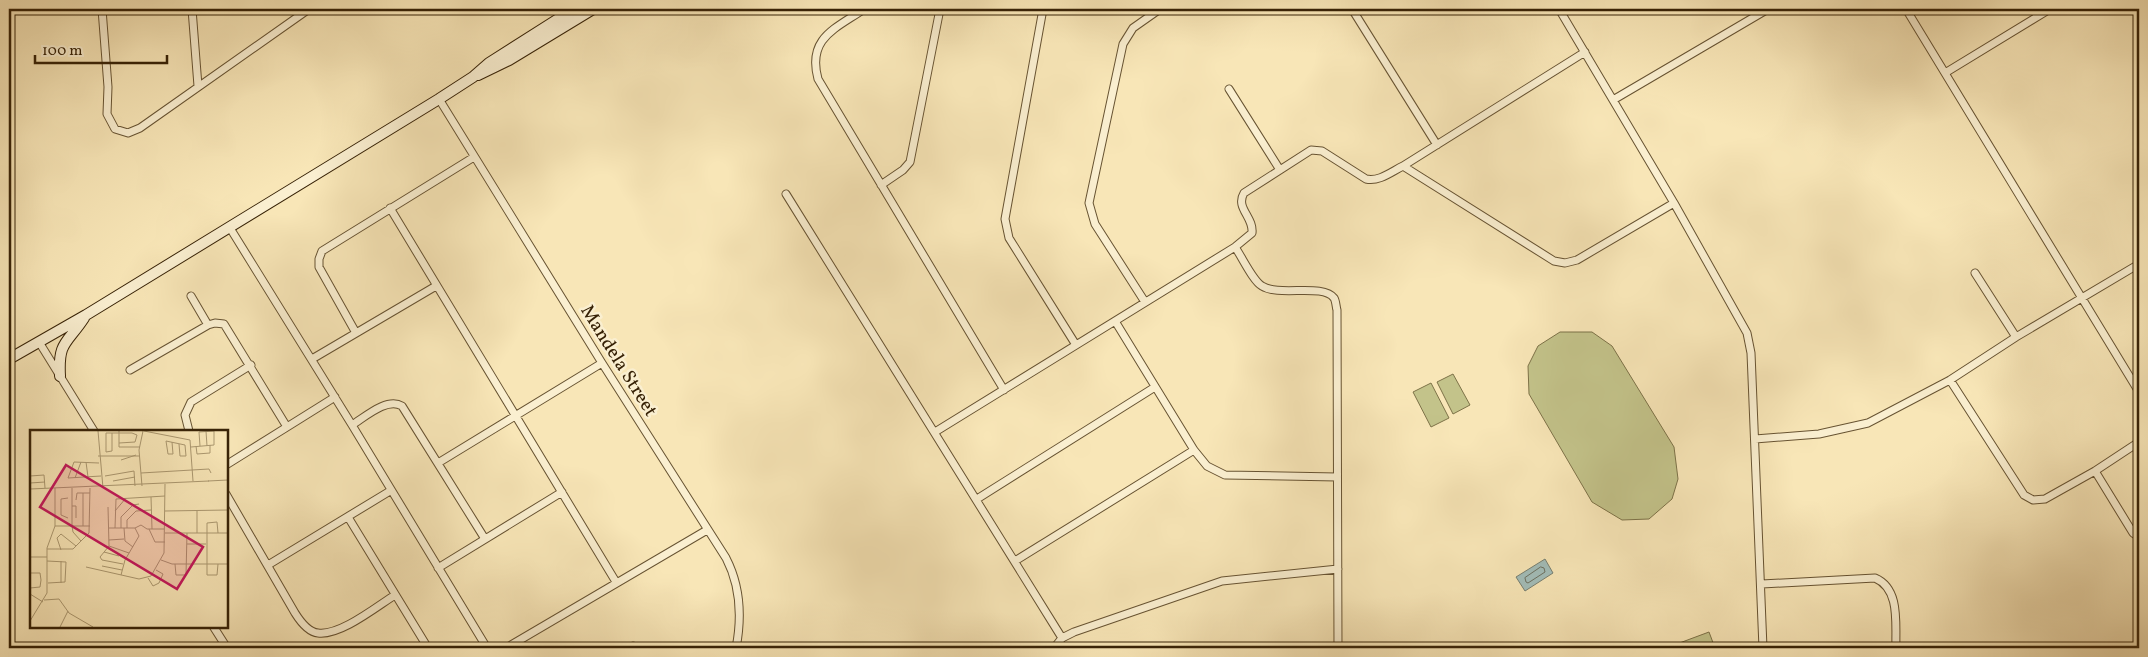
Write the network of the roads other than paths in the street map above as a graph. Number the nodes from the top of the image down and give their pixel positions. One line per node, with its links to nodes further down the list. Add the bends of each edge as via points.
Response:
1 (102, 9): 18 (street, via 107,114 114,129 128,133 136,130)
2 (192, 9): 18 (street)
3 (309, 9): 18 (street)
4 (574, 9): 17 (main road, via 489,63)
5 (593, 9): 17 (main road, via 492,70)
6 (864, 9): 26 (street, via 825,36 817,46 814,66 818,79)
7 (940, 9): 26 (street, via 910,162)
8 (1044, 9): 44 (street, via 1005,219 1009,238)
9 (1160, 9): 37 (street, via 1133,28 1123,44 1089,202 1095,224)
10 (1352, 9): 22 (street)
11 (1559, 9): 15 (street)
12 (1768, 9): 21 (street)
13 (1906, 9): 16 (street)
14 (2050, 9): 16 (street)
15 (1585, 52): 21 (street); 22 (street)
16 (1945, 73): 36 (street)
17 (473, 77): 20 (main road)
18 (198, 86)
19 (1229, 89): 25 (street)
20 (439, 99): 23 (street, Mandela Street); 30 (main road)
21 (1613, 100): 28 (street)
22 (1437, 145): 24 (street)
23 (474, 157): 29 (street); 47 (street, Mandela Street)
24 (1403, 166): 25 (street, via 1372,181 1318,149 1311,150); 28 (street, via 1554,262 1565,264)
25 (1280, 170): 31 (street, via 1244,192 1241,204 1253,227)
26 (881, 185): 53 (street)
27 (786, 194): 61 (street)
28 (1674, 203): 62 (street, via 1747,333)
29 (390, 208): 34 (street); 41 (street, via 325,248 319,256 319,267)
30 (230, 228): 38 (main road); 46 (street)
31 (1236, 247): 37 (street); 68 (street, via 1260,285 1273,291 1327,293 1334,298 1337,310)
32 (2139, 264): 36 (street)
33 (1975, 274): 42 (street)
34 (436, 286): 41 (street); 56 (street)
35 (191, 296): 40 (street)
36 (2081, 299): 42 (street); 54 (street)
37 (1145, 302): 39 (street)
38 (86, 315): 43 (main road); 50 (main road, via 63,344 59,358)
39 (1115, 321): 44 (street); 52 (street)
40 (208, 325): 48 (street, via 224,324); 49 (street)
41 (356, 332): 46 (street)
42 (2016, 338): 51 (street)
43 (39, 342): 45 (main road); 50 (street)
44 (1076, 345): 53 (street)
45 (9, 359)
46 (312, 359): 55 (street)
47 (602, 363): 56 (street); 74 (street, Mandela Street)
48 (251, 365): 58 (street); 60 (street, via 190,402 185,415)
49 (130, 370)
50 (60, 376): 59 (street)
51 (1950, 380): 62 (street, via 1868,423 1818,434); 67 (street, via 2024,495 2033,500 2045,499)
52 (1155, 387): 64 (street); 72 (street)
53 (1004, 390): 61 (street)
54 (2139, 392)
55 (335, 397): 57 (street); 58 (street)
56 (516, 414): 65 (street); 70 (street)
57 (352, 425): 65 (street, via 388,404 398,403); 69 (street)
58 (287, 427): 66 (street)
59 (93, 430)
60 (189, 430)
61 (935, 432): 72 (street)
62 (1755, 439): 82 (street)
63 (2139, 442): 67 (street)
64 (1194, 450): 68 (street, via 1207,466 1225,475); 77 (street)
65 (438, 463): 76 (street)
66 (228, 464)
67 (2095, 471): 75 (street, via 2133,533)
68 (1337, 477): 80 (street)
69 (390, 491): 73 (street); 79 (street)
70 (562, 492): 76 (street); 81 (street)
71 (228, 497): 78 (street)
72 (977, 499): 77 (street)
73 (348, 517): 78 (street); 83 (street)
74 (707, 530): 81 (street); 90 (street, Mandela Street, via 726,558 736,582 740,613)
75 (2139, 536)
76 (485, 539): 79 (street)
77 (1015, 561): 85 (street)
78 (268, 565): 83 (street, via 299,620 318,633 336,631)
79 (438, 568): 88 (street)
80 (1338, 569): 85 (street, via 1222,581); 92 (street)
81 (616, 582): 89 (street)
82 (1762, 584): 93 (street); 94 (street, via 1875,578 1884,582 1894,601)
83 (395, 595): 87 (street)
84 (215, 627): 86 (street)
85 (1062, 638): 91 (street)
86 (227, 648)
87 (428, 648)
88 (486, 648)
89 (506, 648)
90 (736, 648)
91 (1054, 648)
92 (1338, 648)
93 (1763, 648)
94 (1896, 648)

